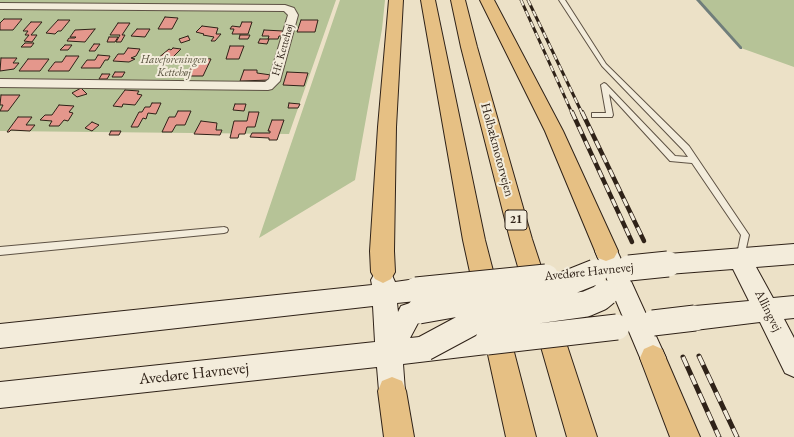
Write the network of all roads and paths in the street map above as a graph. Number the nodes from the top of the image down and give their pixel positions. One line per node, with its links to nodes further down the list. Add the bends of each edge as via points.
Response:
1 (396, 0): 15 (highway, via 387,127)
2 (428, 0): 28 (highway, via 474,240)
3 (458, 0): 29 (highway, Holbækmotorvejen / 21, via 521,239)
4 (487, 0): 14 (highway, via 554,132)
5 (562, 0): 9 (lane, via 604,65 686,148)
6 (0, 6): 7 (street, Hf. Kettehøj, via 285,8 290,10 292,15 274,81 268,86)
7 (0, 82)
8 (594, 115): 9 (lane, via 610,115 604,85 673,158)
9 (694, 160): 13 (lane, via 745,235)
10 (224, 230): 11 (lane)
11 (0, 250)
12 (794, 254): 13 (street, Avedøre Havnevej)
13 (740, 259): 14 (street, Avedøre Havnevej, bridge); 18 (street, Allingvej)
14 (611, 265): 16 (street, Avedøre Havnevej, bridge, via 560,286 509,296); 19 (street); 21 (street, bridge, via 611,286 597,300 586,304 479,319)
15 (383, 283): 16 (street); 20 (street); 22 (street)
16 (418, 300): 22 (street)
17 (794, 307): 18 (street, Avedøre Havnevej)
18 (768, 310): 19 (street, Avedøre Havnevej, bridge); 24 (street, Allingvej)
19 (636, 325): 21 (street, Avedøre Havnevej, bridge); 23 (street)
20 (0, 336)
21 (425, 348): 22 (street, Avedøre Havnevej)
22 (388, 352): 25 (street); 26 (street, Avedøre Havnevej)
23 (653, 358): 30 (highway)
24 (794, 364)
25 (392, 391): 27 (highway)
26 (0, 395)
27 (399, 437)
28 (521, 437)
29 (582, 437)
30 (685, 437)

